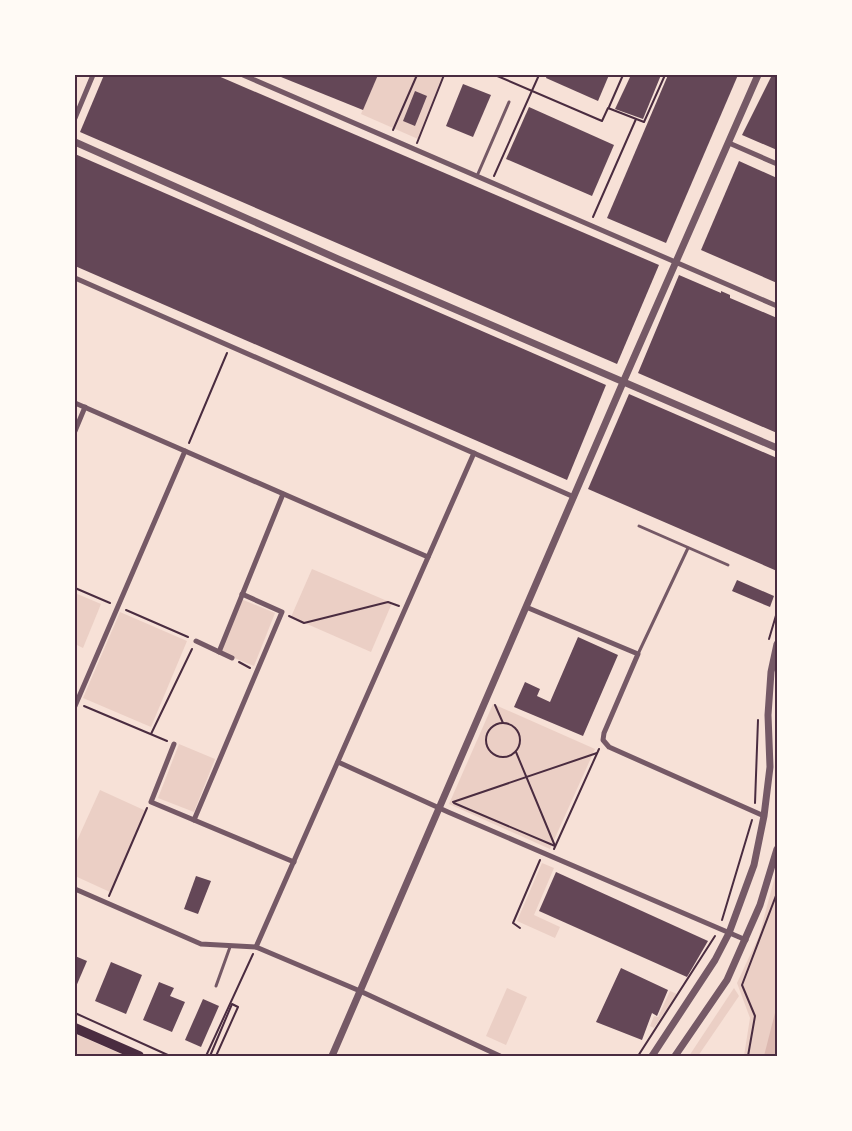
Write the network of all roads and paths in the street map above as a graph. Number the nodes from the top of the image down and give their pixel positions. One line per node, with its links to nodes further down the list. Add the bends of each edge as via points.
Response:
1 (93, 75): 13 (street)
2 (243, 75): 15 (street)
3 (417, 75): 15 (path)
4 (444, 75): 18 (path)
5 (495, 75): 10 (path)
6 (538, 75): 10 (path)
7 (623, 75): 12 (path)
8 (665, 75): 14 (path, via 644,122)
9 (758, 75): 17 (street)
10 (532, 90): 12 (path, via 602,121); 21 (path)
11 (509, 102): 20 (lane)
12 (608, 108): 14 (path)
13 (75, 118)
14 (636, 119): 22 (path)
15 (390, 139): 18 (street)
16 (75, 142): 27 (street)
17 (729, 143): 19 (street); 23 (street)
18 (414, 150): 20 (street)
19 (777, 164)
20 (477, 177): 21 (street)
21 (491, 183): 22 (street)
22 (589, 226): 23 (street)
23 (676, 263): 25 (street); 27 (street)
24 (75, 278): 26 (street)
25 (777, 306)
26 (230, 346): 32 (path); 33 (street)
27 (624, 381): 31 (street); 35 (street)
28 (75, 403): 29 (street)
29 (85, 407): 30 (street); 32 (street)
30 (75, 431)
31 (777, 448)
32 (185, 451): 34 (street); 42 (street)
33 (474, 453): 35 (street); 38 (street)
34 (283, 494): 38 (street); 41 (street)
35 (574, 497): 43 (street)
36 (639, 526): 37 (lane)
37 (688, 548): 39 (lane); 51 (lane)
38 (428, 557): 44 (street)
39 (728, 565)
40 (75, 588): 42 (path)
41 (242, 594): 45 (street); 50 (street)
42 (118, 607): 47 (path); 54 (street)
43 (526, 607): 51 (street); 66 (street)
44 (406, 609): 45 (path, via 388,602 304,623); 63 (street)
45 (282, 612): 53 (street)
46 (777, 612): 48 (path)
47 (196, 641): 50 (street); 58 (path)
48 (768, 644)
49 (777, 644): 68 (street, via 771,672 768,715 770,767)
50 (219, 652): 52 (street)
51 (638, 654): 59 (street)
52 (232, 658): 53 (path)
53 (257, 671): 69 (street)
54 (76, 703): 58 (path)
55 (495, 706): 57 (path)
56 (758, 711): 67 (path)
57 (503, 723): 61 (path, via 511,724 519,732 520,744); 61 (path, via 490,730 487,746 499,758 510,757)
58 (151, 734): 60 (path)
59 (603, 740): 62 (path); 67 (street, via 609,747)
60 (174, 744): 65 (street)
61 (516, 752): 64 (path)
62 (598, 752): 64 (path); 70 (path)
63 (338, 762): 66 (street); 73 (street)
64 (526, 777): 70 (path); 70 (path, via 452,802)
65 (150, 802): 69 (street); 76 (path)
66 (439, 808): 72 (street); 84 (street)
67 (754, 811): 68 (street); 78 (path)
68 (764, 816): 79 (street, via 754,865)
69 (194, 820): 73 (street)
70 (556, 846): 72 (path)
71 (777, 849): 80 (street)
72 (550, 856): 77 (path, via 541,858 513,923); 78 (street)
73 (294, 862): 82 (street)
74 (75, 889): 76 (street)
75 (777, 893): 96 (path, via 742,985 755,1016)
76 (106, 903): 81 (street, via 201,944)
77 (520, 928)
78 (720, 929): 79 (street); 93 (path)
79 (729, 933): 80 (street); 94 (street)
80 (746, 940): 95 (street, via 727,980)
81 (230, 946): 82 (street); 83 (lane)
82 (256, 947): 84 (street); 89 (path)
83 (216, 986)
84 (360, 991): 91 (street); 92 (street)
85 (75, 1013): 88 (path)
86 (75, 1028): 87 (highway)
87 (139, 1056)
88 (170, 1056)
89 (208, 1056): 90 (path, via 232,1004 238,1007)
90 (216, 1056)
91 (332, 1056)
92 (500, 1056)
93 (638, 1056)
94 (652, 1056)
95 (675, 1056)
96 (748, 1056)

